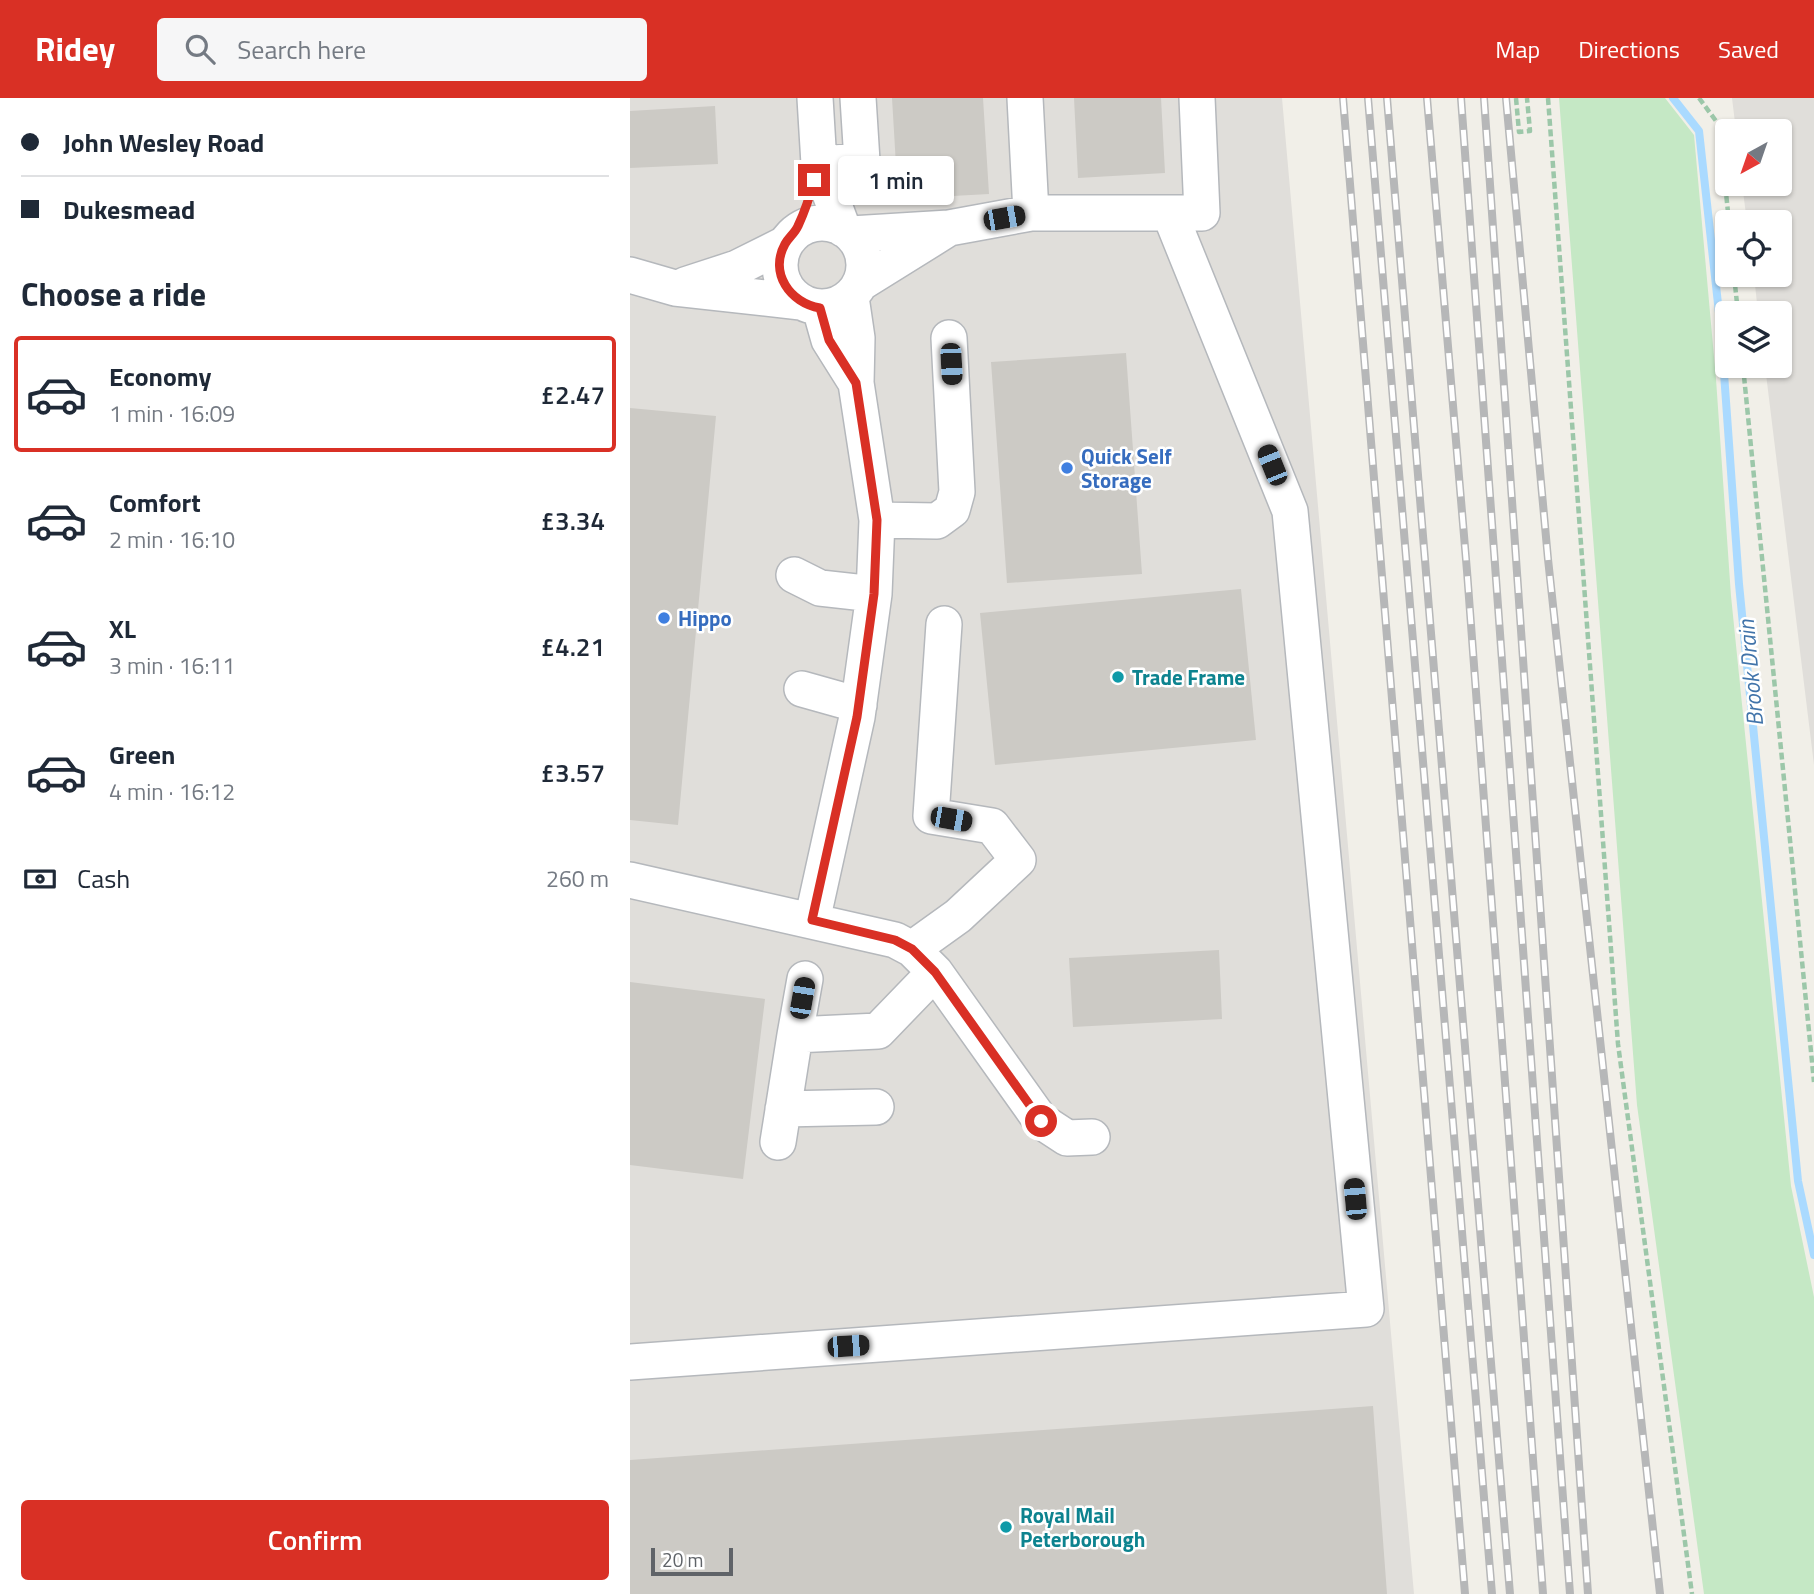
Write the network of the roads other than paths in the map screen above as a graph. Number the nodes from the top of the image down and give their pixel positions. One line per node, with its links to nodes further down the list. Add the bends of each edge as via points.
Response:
1 (815, 98): 5 (street)
2 (858, 98): 5 (street, via 862,161)
3 (1025, 98): 6 (street)
4 (1197, 98): 7 (street)
5 (819, 164): 9 (street); 10 (street)
6 (1031, 213): 7 (street); 8 (street)
7 (1186, 214): 28 (street, via 1290,511 1366,1309)
8 (949, 228): 9 (street); 13 (street)
9 (848, 231): 10 (street, via 820,223); 13 (street, via 863,255 865,269)
10 (791, 237): 12 (street, via 737,268); 13 (street, via 779,270 790,294)
11 (630, 275): 12 (street)
12 (675, 288): 13 (street)
13 (833, 297): 15 (street, via 857,338 856,383)
14 (949, 338): 15 (street, via 957,492 952,510 937,521)
15 (877, 520): 17 (street)
16 (794, 575): 17 (street, via 821,588)
17 (874, 594): 20 (street)
18 (944, 624): 23 (street, via 931,816 992,826 1018,860 958,916)
19 (803, 689): 20 (street)
20 (859, 705): 22 (street)
21 (630, 880): 22 (street)
22 (812, 920): 23 (street, via 895,940)
23 (924, 961): 25 (street, via 878,1031); 27 (street, via 1041,1121 1067,1138)
24 (805, 979): 25 (street)
25 (795, 1035): 26 (street, via 780,1126)
26 (876, 1107)
27 (1092, 1137)
28 (630, 1362)

